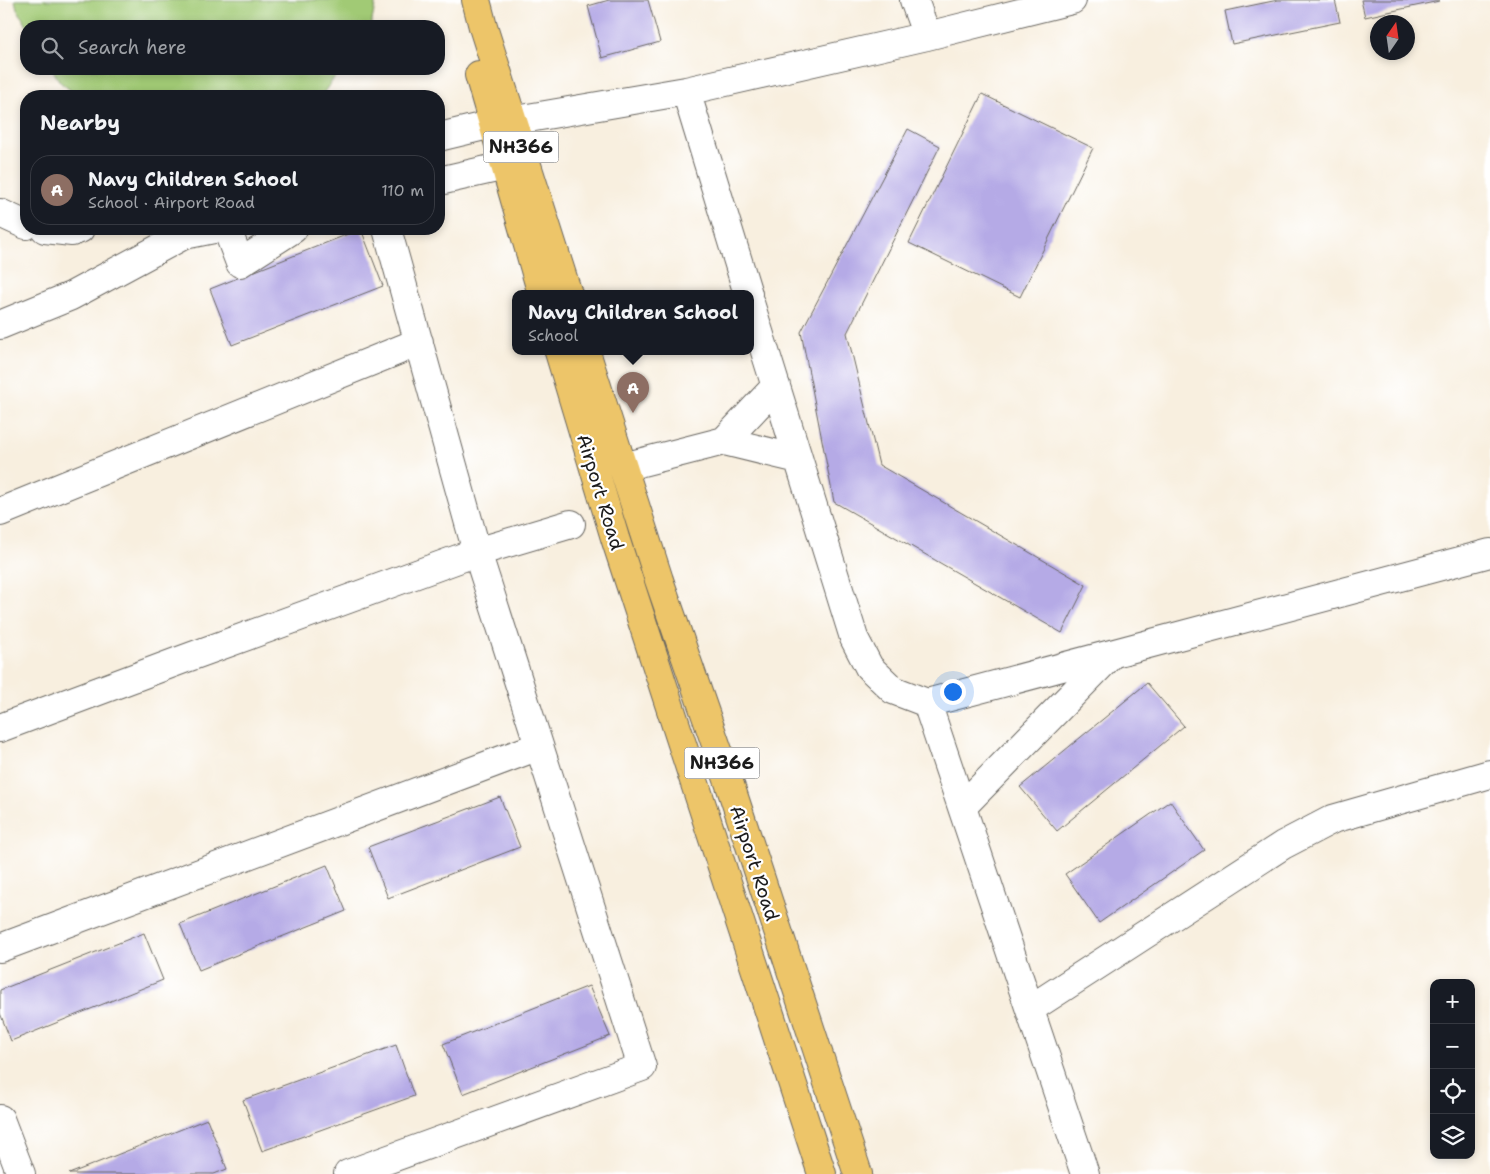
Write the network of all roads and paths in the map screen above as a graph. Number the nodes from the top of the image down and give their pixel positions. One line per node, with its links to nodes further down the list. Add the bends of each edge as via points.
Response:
1 (458, 0): 7 (highway, NH366)
2 (476, 0): 7 (highway, NH366)
3 (914, 0): 5 (street)
4 (1072, 0): 5 (street)
5 (928, 36): 6 (street)
6 (686, 91): 7 (street); 19 (street)
7 (503, 122): 8 (street); 9 (highway, NH366); 18 (highway, NH366)
8 (445, 136)
9 (505, 166): 10 (street); 17 (highway, NH366)
10 (445, 181)
11 (0, 214): 12 (street)
12 (20, 222)
13 (184, 235): 21 (street, via 71,296)
14 (229, 235): 15 (street, via 240,263)
15 (284, 235)
16 (389, 235): 22 (street)
17 (541, 290)
18 (566, 290)
19 (747, 290)
20 (754, 316): 25 (street)
21 (0, 325)
22 (419, 342): 29 (street); 31 (street)
23 (560, 355): 44 (highway, Airport Road / NH366, via 615,538)
24 (587, 355): 28 (highway, Airport Road / NH366)
25 (776, 386): 26 (street); 27 (street)
26 (724, 441): 27 (street); 28 (street)
27 (798, 459): 34 (street, via 854,638 869,667 893,690)
28 (623, 468): 45 (highway, Airport Road / NH366)
29 (0, 512)
30 (571, 524): 31 (street)
31 (477, 552): 35 (street); 36 (street)
32 (1490, 553): 33 (street)
33 (1112, 654): 34 (street); 38 (street)
34 (927, 703): 38 (street)
35 (0, 728)
36 (539, 746): 39 (street); 43 (street, via 642,1067)
37 (1490, 774): 40 (street, via 1332,820 1292,840)
38 (962, 807): 40 (street)
39 (0, 948)
40 (1030, 1009): 46 (street)
41 (0, 1119): 42 (street)
42 (21, 1174)
43 (348, 1174)
44 (822, 1174)
45 (858, 1174)
46 (1085, 1174)

